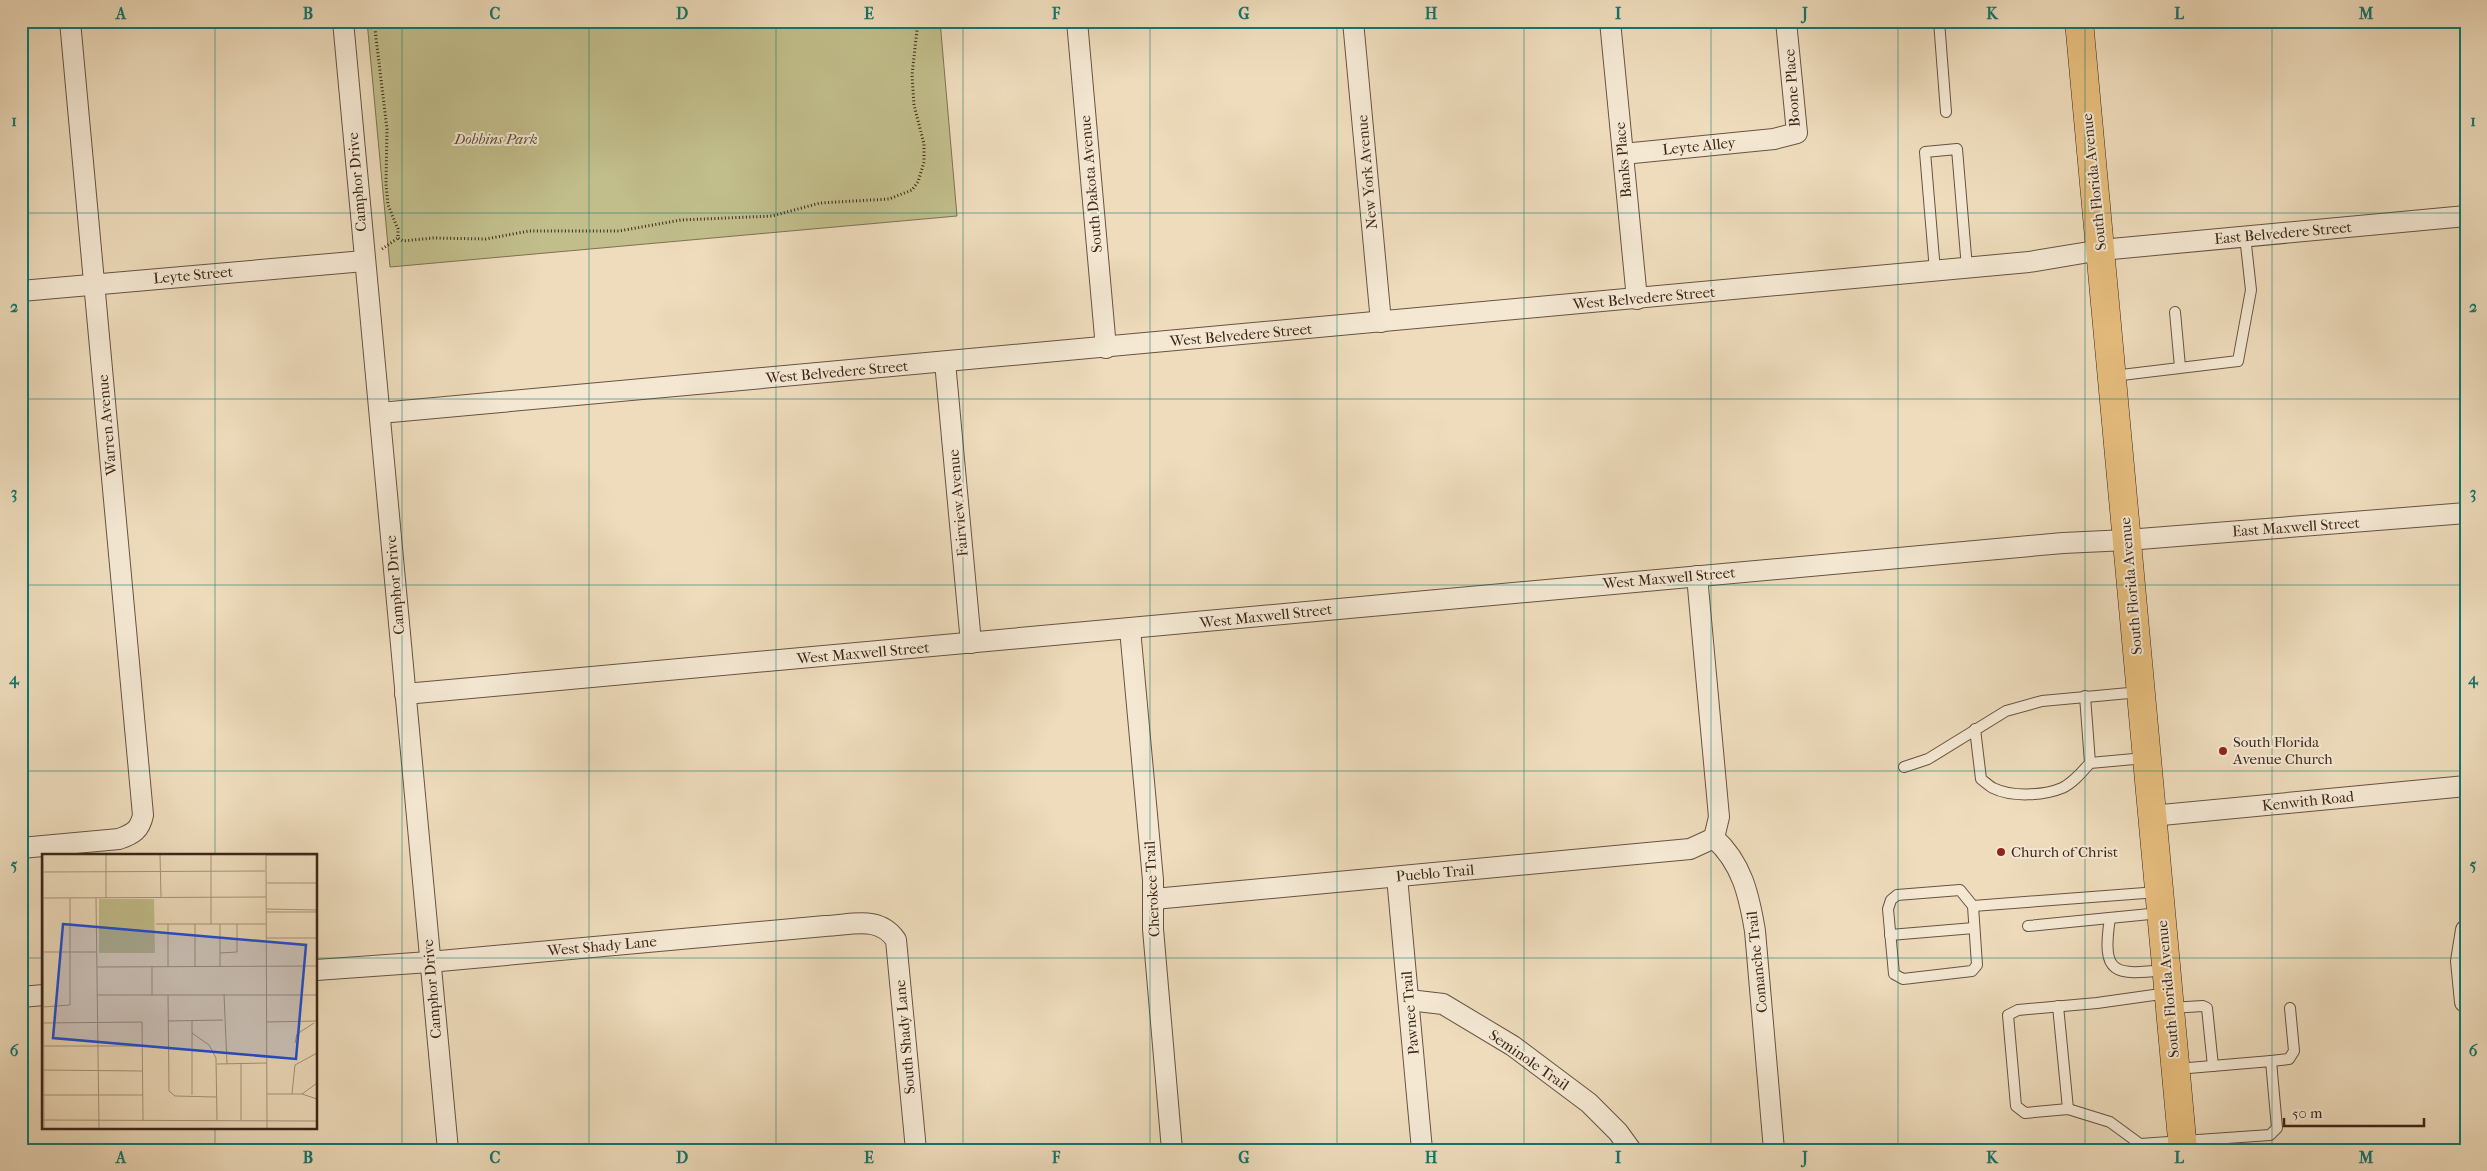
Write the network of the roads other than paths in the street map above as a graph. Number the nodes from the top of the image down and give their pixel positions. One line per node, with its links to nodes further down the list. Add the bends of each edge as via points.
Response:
1 (70, 21): 18 (street, Warren Avenue)
2 (343, 21): 15 (street, Camphor Drive)
3 (1077, 21): 23 (street, South Dakota Avenue)
4 (1353, 21): 22 (street, New York Avenue)
5 (1610, 21): 11 (street, Banks Place)
6 (1786, 21): 10 (street, Boone Place, via 1797,133)
7 (1939, 21): 9 (lane)
8 (2079, 21): 14 (main road, South Florida Avenue)
9 (1946, 112)
10 (1774, 139): 11 (street, Leyte Alley)
11 (1623, 154): 20 (street, Banks Place)
12 (2466, 216): 13 (street, East Belvedere Street)
13 (2244, 236): 14 (street, East Belvedere Street); 25 (lane, via 2252,290 2238,361)
14 (2101, 250): 16 (street, West Belvedere Street); 26 (main road, South Florida Avenue)
15 (364, 261): 18 (street, Leyte Street); 27 (street, Camphor Drive)
16 (1966, 268): 17 (street, West Belvedere Street); 17 (lane, via 1957,149 1924,152)
17 (1935, 271): 20 (street, West Belvedere Street)
18 (94, 285): 19 (street, Leyte Street); 43 (street, Warren Avenue, via 143,815 133,834 119,839)
19 (21, 291)
20 (1637, 299): 22 (street, West Belvedere Street)
21 (2175, 312): 25 (lane)
22 (1381, 322): 23 (street, West Belvedere Street)
23 (1106, 348): 24 (street, West Belvedere Street)
24 (945, 362): 27 (street, West Belvedere Street); 32 (street, Fairview Avenue)
25 (2180, 367): 26 (lane)
26 (2112, 376): 29 (main road, South Florida Avenue)
27 (380, 413): 34 (street, Camphor Drive)
28 (2466, 513): 29 (street, East Maxwell Street)
29 (2127, 540): 30 (street, West Maxwell Street); 33 (main road, South Florida Avenue)
30 (1697, 576): 31 (street, West Maxwell Street); 42 (street, via 1719,817)
31 (1130, 629): 32 (street, West Maxwell Street); 45 (street, Cherokee Trail)
32 (971, 643): 34 (street, West Maxwell Street)
33 (2140, 692): 35 (lane); 37 (main road, South Florida Avenue)
34 (405, 694): 54 (street, Camphor Drive)
35 (2085, 696): 36 (lane, via 2042,701 2006,711); 38 (lane)
36 (1975, 729): 38 (lane, via 1981,779 1994,788 2017,794 2046,793 2069,784); 39 (lane, via 1928,759)
37 (2146, 758): 38 (lane); 41 (main road, South Florida Avenue)
38 (2090, 763)
39 (1904, 767)
40 (2466, 786): 41 (street, Kenwith Road)
41 (2151, 816): 46 (main road, South Florida Avenue)
42 (1714, 838): 44 (street, Pueblo Trail, via 1690,850); 74 (street, Comanche Trail, via 1726,849 1743,876 1749,899 1755,931)
43 (21, 848)
44 (1397, 877): 45 (street, Pueblo Trail); 59 (street, Pawnee Trail)
45 (1154, 900): 71 (street, Cherokee Trail, via 1153,929)
46 (2160, 902): 47 (lane); 48 (lane); 56 (main road, South Florida Avenue)
47 (1973, 906): 51 (lane); 53 (lane, via 1960,890 1897,895 1888,909)
48 (2110, 918): 49 (lane); 56 (lane, via 2107,949 2110,963 2118,971)
49 (2028, 926)
50 (887, 928): 54 (street, West Shady Lane, via 873,923 825,926); 70 (street, South Shady Lane, via 896,940)
51 (1974, 928): 53 (lane); 53 (lane, via 1977,965 1972,971 1902,979 1894,974)
52 (2466, 930): 60 (street, via 2460,961)
53 (1890, 935)
54 (429, 962): 55 (street, West Shady Lane); 69 (street, Camphor Drive)
55 (318, 970)
56 (2168, 990): 61 (lane); 64 (lane, via 2207,1008); 65 (main road, South Florida Avenue)
57 (42, 995): 58 (street)
58 (21, 997)
59 (1409, 1000): 72 (street, Pawnee Trail); 73 (street, Seminole Trail, via 1443,1004 1513,1046 1589,1103 1618,1132)
60 (2465, 1002)
61 (2058, 1006): 66 (lane); 66 (lane, via 2018,1010 2008,1015 2016,1106 2026,1113)
62 (2290, 1008): 63 (lane, via 2294,1051 2288,1059)
63 (2271, 1061): 64 (lane); 67 (lane, via 2277,1128 2270,1135 2233,1139 2215,1137)
64 (2213, 1066): 65 (lane)
65 (2176, 1069): 67 (main road, South Florida Avenue)
66 (2068, 1109): 68 (lane, via 2110,1122)
67 (2183, 1145): 68 (lane)
68 (2140, 1147)
69 (448, 1150)
70 (916, 1150)
71 (1172, 1150)
72 (1422, 1150)
73 (1630, 1150)
74 (1774, 1150)

